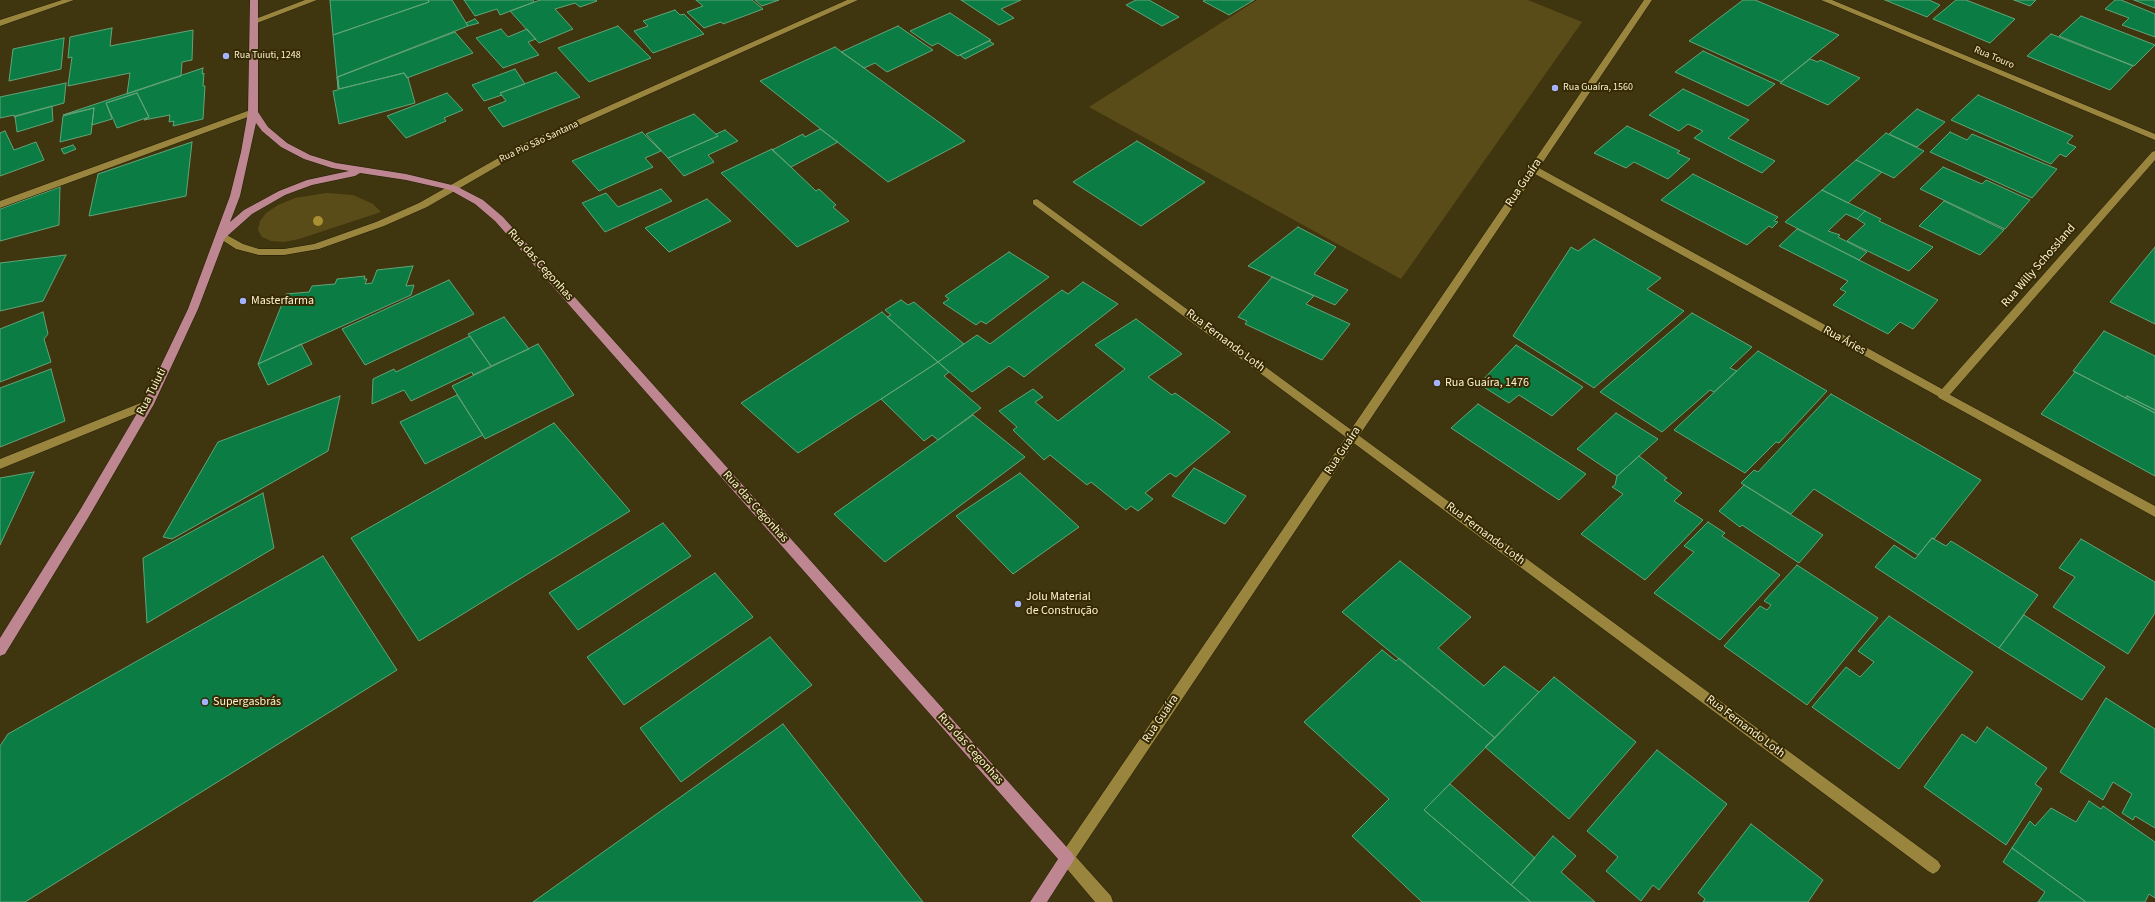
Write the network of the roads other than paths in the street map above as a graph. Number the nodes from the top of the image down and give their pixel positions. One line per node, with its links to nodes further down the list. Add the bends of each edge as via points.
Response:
1 (70, 0): 8 (street)
2 (254, 0): 7 (main road, Rua Tuiuti)
3 (313, 0): 7 (street)
4 (854, 0): 14 (street, Rua Pio São Santana, via 526,146)
5 (1648, 0): 12 (street, Rua Guaíra)
6 (1825, 0): 10 (street, Rua Touro)
7 (254, 21): 9 (main road, Rua Tuiuti)
8 (0, 23)
9 (252, 112): 13 (main road, via 265,129 307,157 335,166); 16 (street); 17 (main road, Rua Tuiuti, via 246,152 235,196)
10 (2155, 137)
11 (2155, 154): 18 (street, Rua Willy Schossland)
12 (1533, 170): 18 (street, Rua Áries); 20 (street, Rua Guaíra)
13 (368, 171): 14 (main road, Rua das Cegonhas); 17 (main road, via 310,182 282,193 248,212)
14 (453, 188): 17 (street, Rua Pio São Santana, via 380,224 315,248 259,252 240,247); 24 (main road, Rua das Cegonhas, via 479,202 499,219)
15 (1037, 202): 20 (street, Rua Fernando Loth)
16 (0, 205)
17 (221, 236): 19 (main road, Rua Tuiuti, via 193,309)
18 (1943, 395): 22 (street, Rua Áries)
19 (148, 404): 21 (street); 23 (main road, Rua Tuiuti)
20 (1353, 436): 24 (street, Rua Guaíra); 25 (street, Rua Fernando Loth)
21 (0, 464)
22 (2155, 512)
23 (0, 650)
24 (1067, 858): 26 (main road, Rua Guaíra); 27 (street, Rua das Cegonhas)
25 (1933, 866)
26 (1038, 902)
27 (1105, 902)

